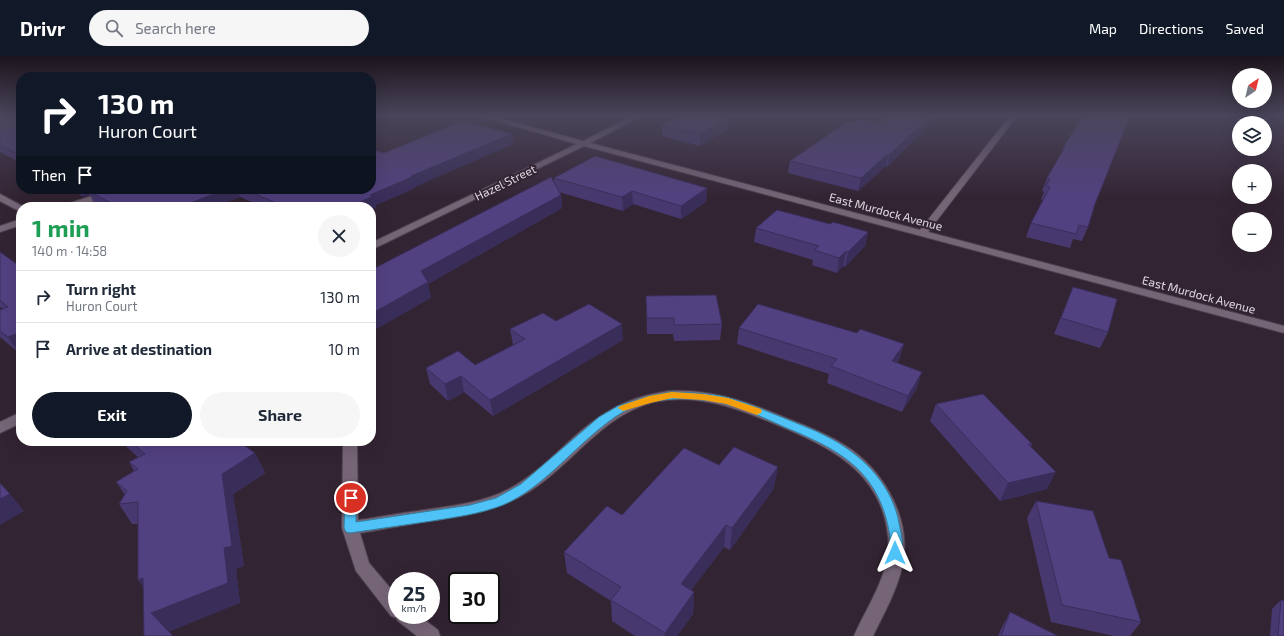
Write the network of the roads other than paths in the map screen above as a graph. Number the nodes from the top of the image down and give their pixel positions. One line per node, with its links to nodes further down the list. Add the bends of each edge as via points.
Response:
1 (580, 143): 3 (street, East Murdock Avenue)
2 (993, 143): 10 (street)
3 (583, 144): 10 (street, East Murdock Avenue); 11 (street, Hazel Street)
4 (106, 194): 6 (street)
5 (0, 197): 7 (street)
6 (82, 202)
7 (16, 206)
8 (16, 224): 9 (street)
9 (0, 229)
10 (922, 234): 12 (street, East Murdock Avenue)
11 (376, 245)
12 (1284, 330)
13 (16, 420): 14 (street)
14 (0, 428)
15 (350, 446): 16 (street)
16 (350, 528): 17 (street, via 362,566); 20 (street, via 470,510 500,501 525,487 603,420 628,406 672,395 728,401 822,438 864,468 878,486 890,512 896,538 894,568)
17 (388, 599)
18 (416, 624): 19 (street)
19 (431, 636)
20 (863, 636)

